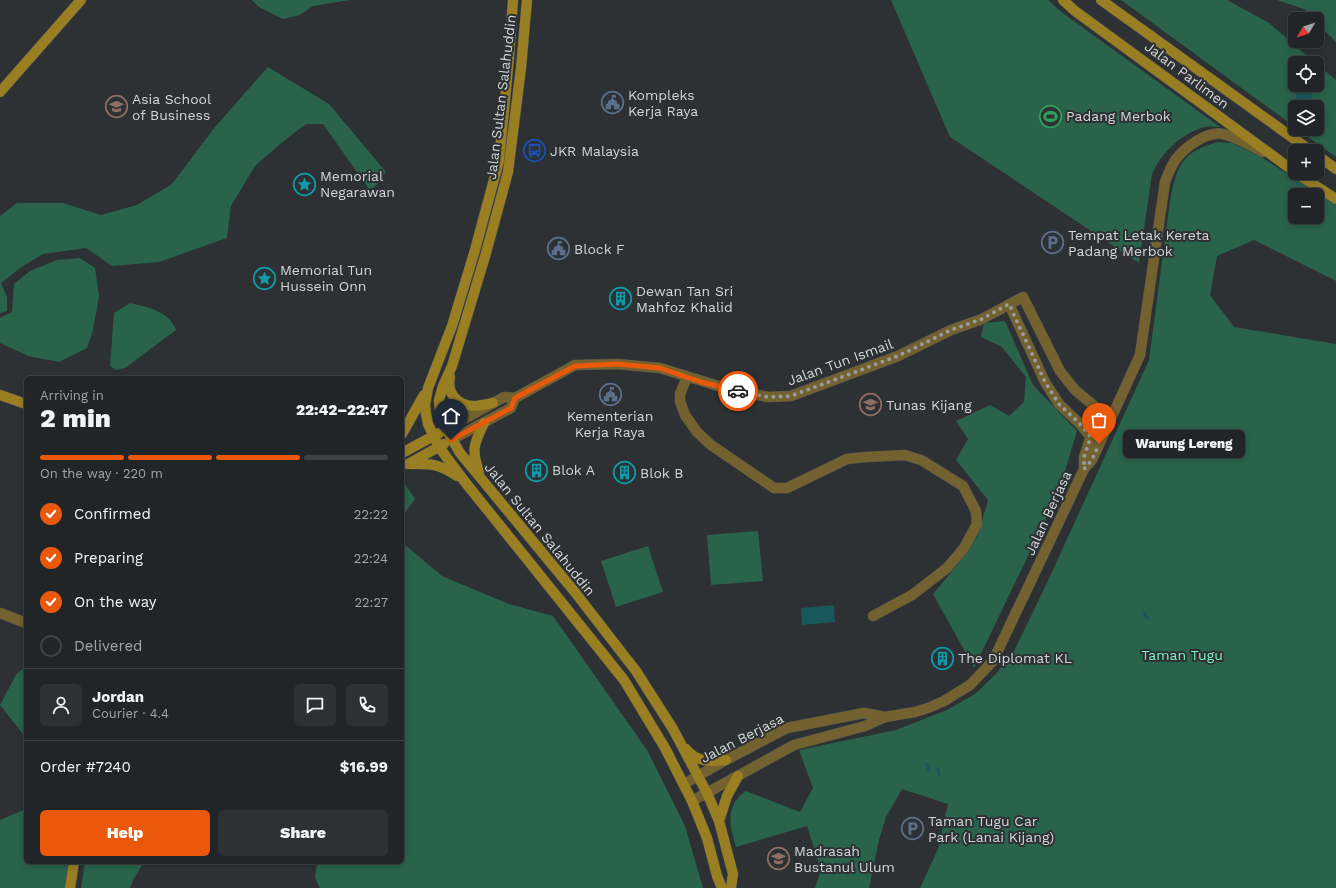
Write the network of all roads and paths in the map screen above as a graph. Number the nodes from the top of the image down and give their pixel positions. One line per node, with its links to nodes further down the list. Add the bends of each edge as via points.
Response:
1 (81, 0): 6 (street)
2 (514, 0): 18 (street, Jalan Sultan Salahuddin, via 499,161 452,326)
3 (527, 0): 16 (street, Jalan Sultan Salahuddin, via 508,172)
4 (1063, 0): 8 (street, Jalan Parlimen)
5 (1101, 0): 7 (street, Jalan Parlimen)
6 (0, 92)
7 (1301, 144)
8 (1277, 160): 10 (street, Jalan Parlimen); 23 (street, Jalan Berjasa, via 1223,134 1197,141 1175,160 1165,182 1140,355)
9 (1324, 161): 11 (street)
10 (1288, 168)
11 (1336, 169)
12 (1307, 180): 13 (street, Jalan Parlimen)
13 (1336, 199)
14 (1009, 304): 15 (street); 15 (street, Jalan Tun Ismail, via 1023,297); 17 (street, Jalan Tun Ismail, via 982,319 951,330 898,356 791,396 756,395); 25 (street, via 1045,382 1059,404)
15 (1034, 318): 23 (street, Jalan Tun Ismail, via 1060,371 1075,390)
16 (452, 366): 22 (street, via 448,385 451,394 465,405); 26 (street, Jalan Sultan Salahuddin, via 439,400 440,414)
17 (687, 377): 20 (street, Jalan Tun Ismail, via 660,368 618,364 575,366); 37 (street, via 680,401 685,415 697,432 711,445 774,488 787,488 847,459 905,455 921,460 963,486 976,511 977,524 964,548 946,568 912,595)
18 (428, 388): 27 (street); 28 (street, Jalan Sultan Salahuddin, via 426,414)
19 (0, 395): 21 (street)
20 (515, 398): 22 (street, Jalan Tun Ismail, via 504,397); 24 (street, Jalan Tun Ismail, via 511,408)
21 (24, 403)
22 (493, 403): 26 (street, Jalan Tun Ismail)
23 (1109, 422): 25 (street, via 1098,428); 33 (street, Jalan Berjasa, via 1092,460)
24 (484, 423): 29 (street, Jalan Tun Ismail); 34 (street, via 474,446 474,459)
25 (1080, 424): 33 (street, via 1090,436 1084,457)
26 (446, 429): 28 (street, Jalan Tun Ismail); 29 (street, Jalan Sultan Salahuddin)
27 (404, 430)
28 (434, 436): 30 (street, Jalan Sultan Salahuddin); 31 (street, Jalan Tun Ismail)
29 (451, 440): 30 (street, Jalan Tun Ismail); 34 (street, Jalan Sultan Salahuddin)
30 (439, 447): 32 (street, Jalan Tun Ismail); 35 (street, Jalan Sultan Salahuddin)
31 (404, 452)
32 (404, 466): 35 (street, via 437,465)
33 (1084, 469): 39 (street, Jalan Berjasa, via 993,661 970,685 944,701 915,712)
34 (481, 480): 40 (street, Jalan Sultan Salahuddin, via 574,591 636,671)
35 (465, 482): 44 (street, Jalan Sultan Salahuddin, via 624,680)
36 (0, 613): 38 (street)
37 (873, 616)
38 (24, 622)
39 (885, 717): 41 (street, Jalan Berjasa, via 864,713 787,728); 43 (street, Jalan Berjasa, via 865,726 794,745)
40 (680, 741): 41 (street, via 691,755 705,761); 42 (street, Jalan Sultan Salahuddin)
41 (726, 760): 42 (street, Jalan Berjasa)
42 (698, 776): 44 (street, Jalan Berjasa); 45 (street, Jalan Sultan Salahuddin)
43 (738, 776): 45 (street, Jalan Berjasa); 47 (street, via 726,796)
44 (684, 784): 46 (street, Jalan Sultan Salahuddin)
45 (707, 793): 46 (street, Jalan Berjasa); 47 (street, Jalan Sultan Salahuddin)
46 (692, 801): 50 (street, Jalan Sultan Salahuddin, via 707,838)
47 (719, 821): 51 (street, Jalan Sultan Salahuddin, via 733,874)
48 (74, 864): 49 (street)
49 (70, 888)
50 (722, 888)
51 (731, 888)

